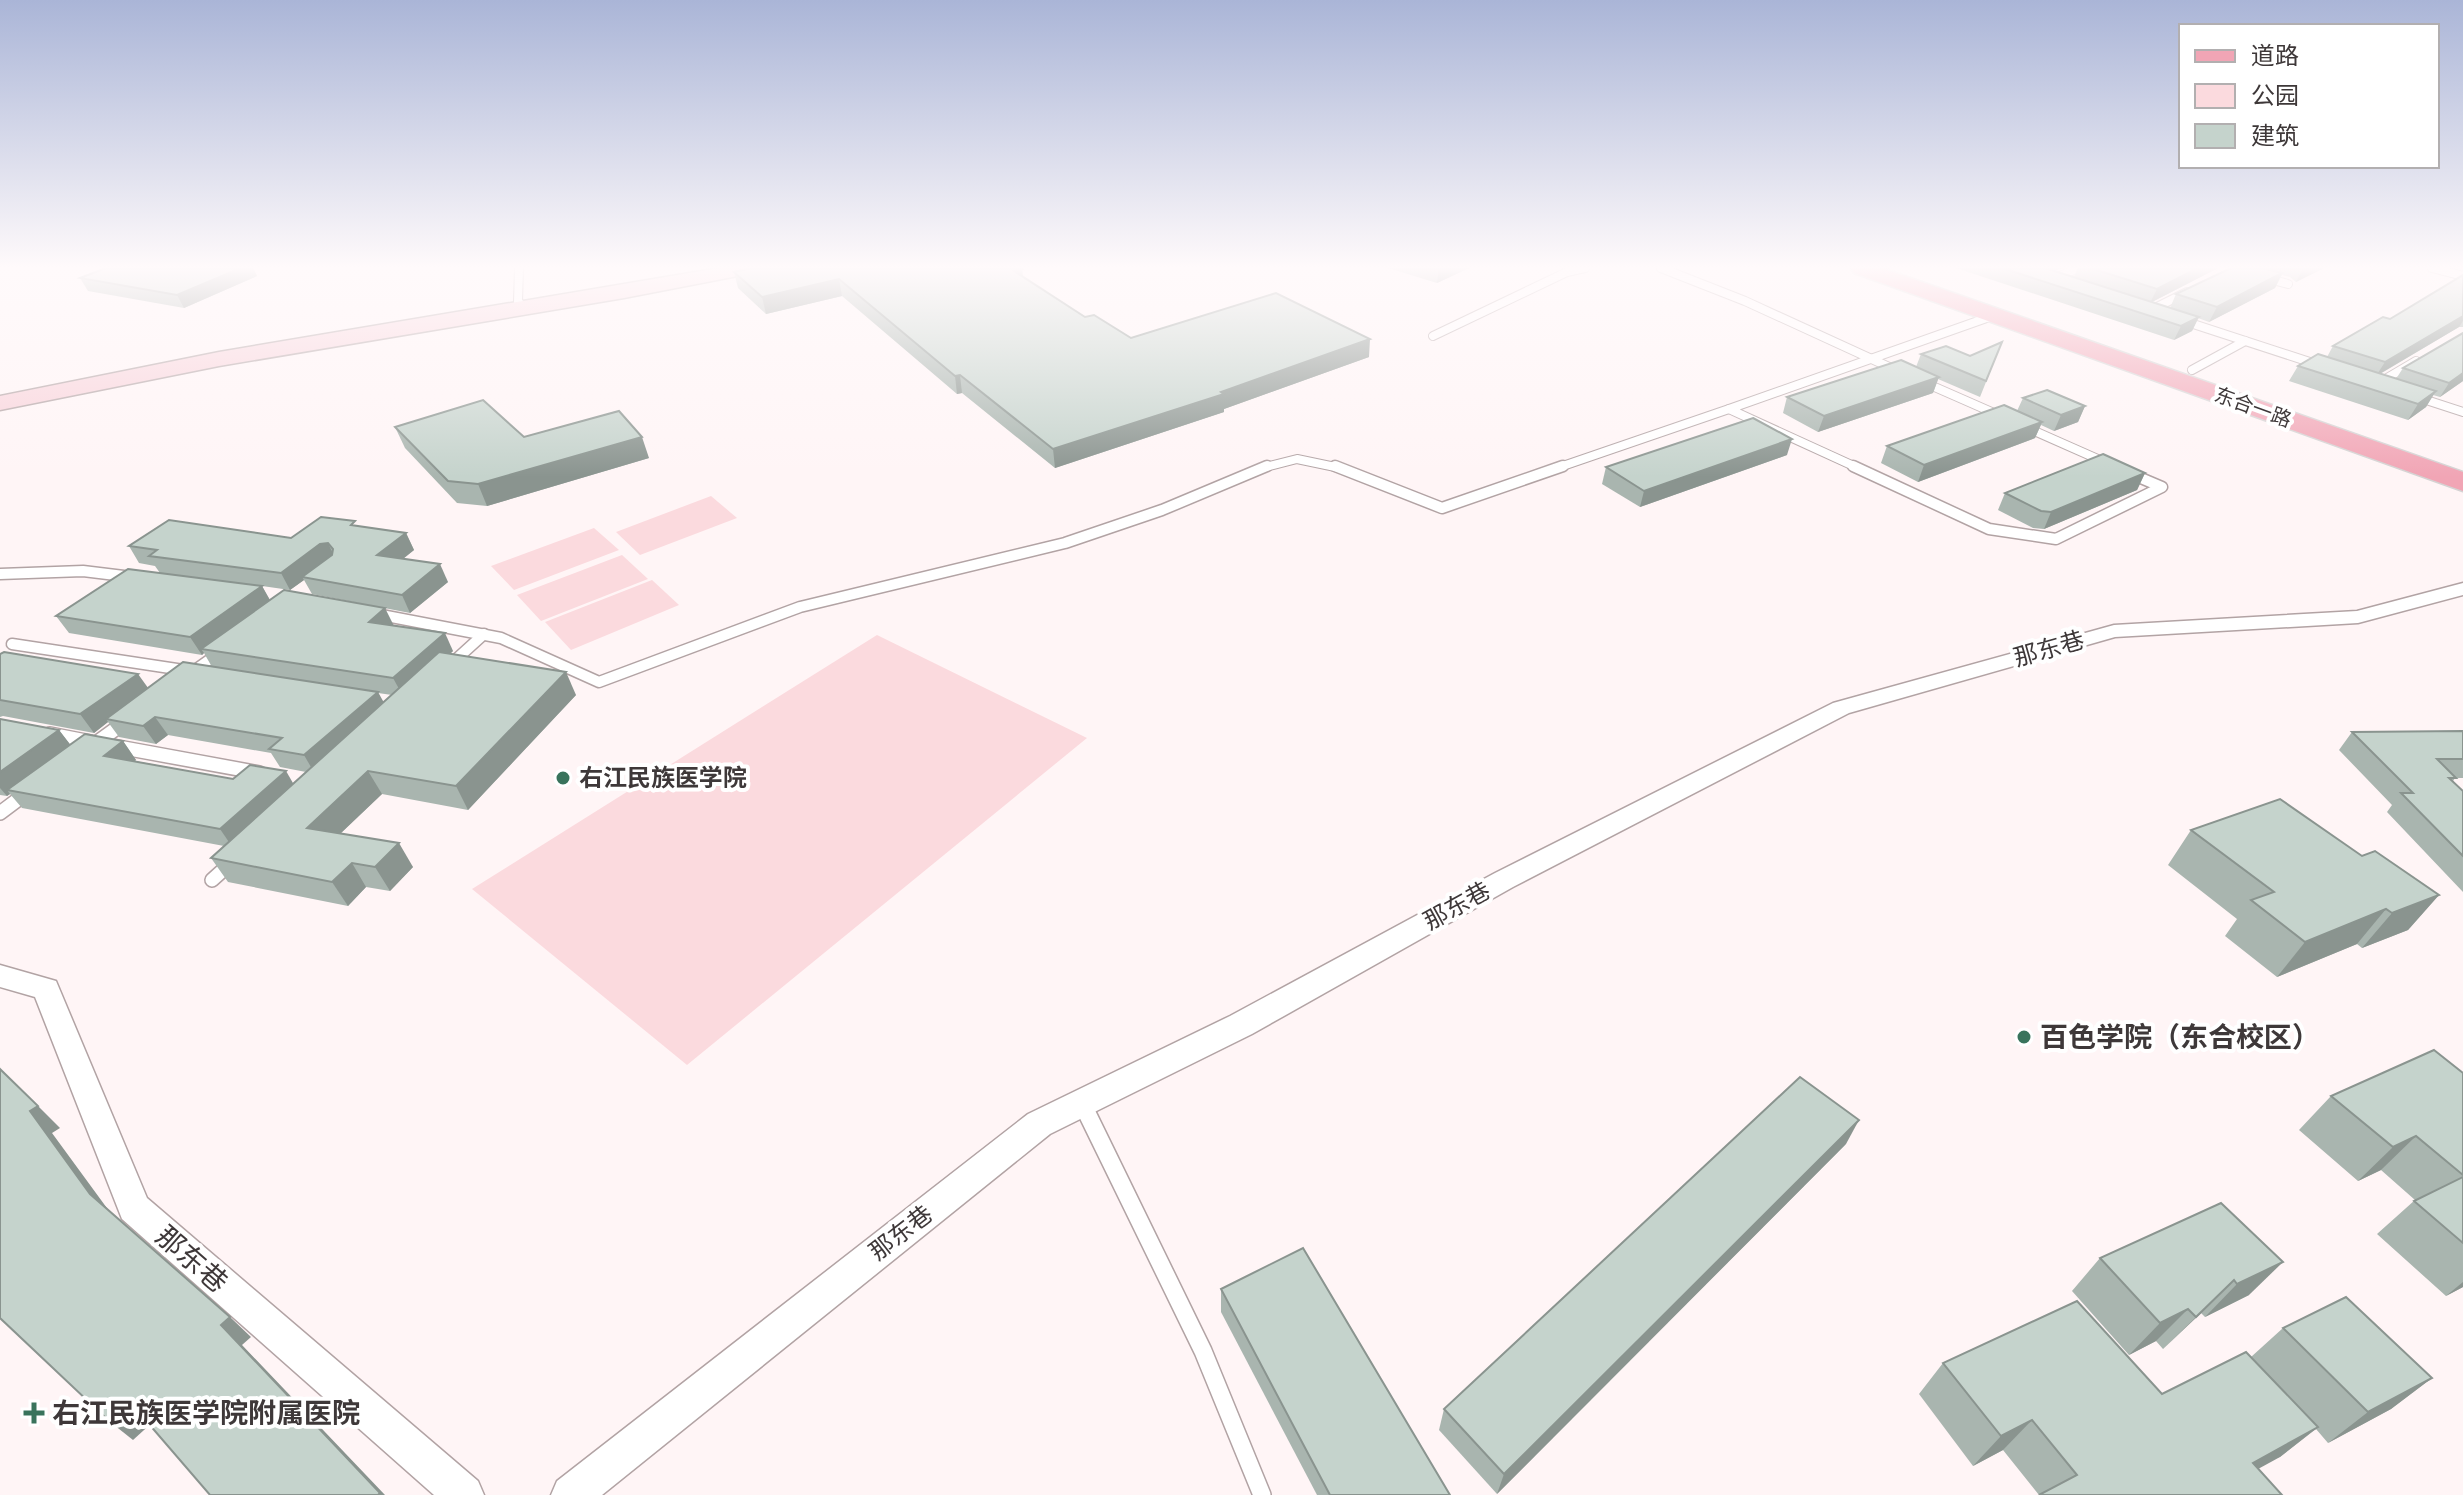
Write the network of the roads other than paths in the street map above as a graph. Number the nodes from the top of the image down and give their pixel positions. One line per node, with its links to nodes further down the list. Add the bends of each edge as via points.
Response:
1 (299, 338): 17 (main road)
2 (339, 338): 18 (main road)
3 (1824, 338): 10 (lane)
4 (1930, 338): 10 (lane)
5 (2059, 338): 22 (main road, 东合一路)
6 (2099, 338): 11 (main road, 东合一路)
7 (2235, 338): 8 (lane)
8 (2245, 341): 11 (lane); 12 (lane)
9 (2426, 355): 14 (lane)
10 (1870, 359): 19 (lane); 19 (lane, via 2162,487 2056,539 1989,529)
11 (2192, 370): 21 (main road, 东合一路)
12 (2333, 370)
13 (2363, 379): 14 (lane)
14 (2377, 384): 15 (lane)
15 (2392, 389)
16 (2406, 393): 20 (lane)
17 (0, 394)
18 (0, 403)
19 (1729, 409): 27 (lane, via 1442,508 1329,464 1297,459 1268,466 1065,543 800,607 599,682)
20 (2463, 412)
21 (2463, 465)
22 (2463, 482)
23 (0, 574): 24 (lane, via 83,571)
24 (145, 579)
25 (2463, 589): 44 (street, 那东巷, via 2358,617 2114,631 1841,708 1504,880 1241,1025)
26 (366, 612): 27 (lane)
27 (484, 634): 32 (lane)
28 (12, 644): 30 (lane)
29 (230, 644): 30 (lane)
30 (193, 672): 31 (lane); 33 (lane)
31 (208, 674)
32 (440, 675)
33 (181, 681)
34 (133, 716): 36 (lane)
35 (41, 732): 36 (lane)
36 (96, 743): 37 (lane); 38 (lane)
37 (84, 752)
38 (273, 776)
39 (36, 787): 40 (lane)
40 (0, 813)
41 (247, 848): 42 (lane)
42 (212, 880)
43 (0, 976): 45 (street, 那东巷, via 46,989 134,1208)
44 (1082, 1103): 46 (street, 那东巷, via 1039,1124); 47 (lane, via 1203,1351)
45 (464, 1495)
46 (571, 1495)
47 (1262, 1495)

